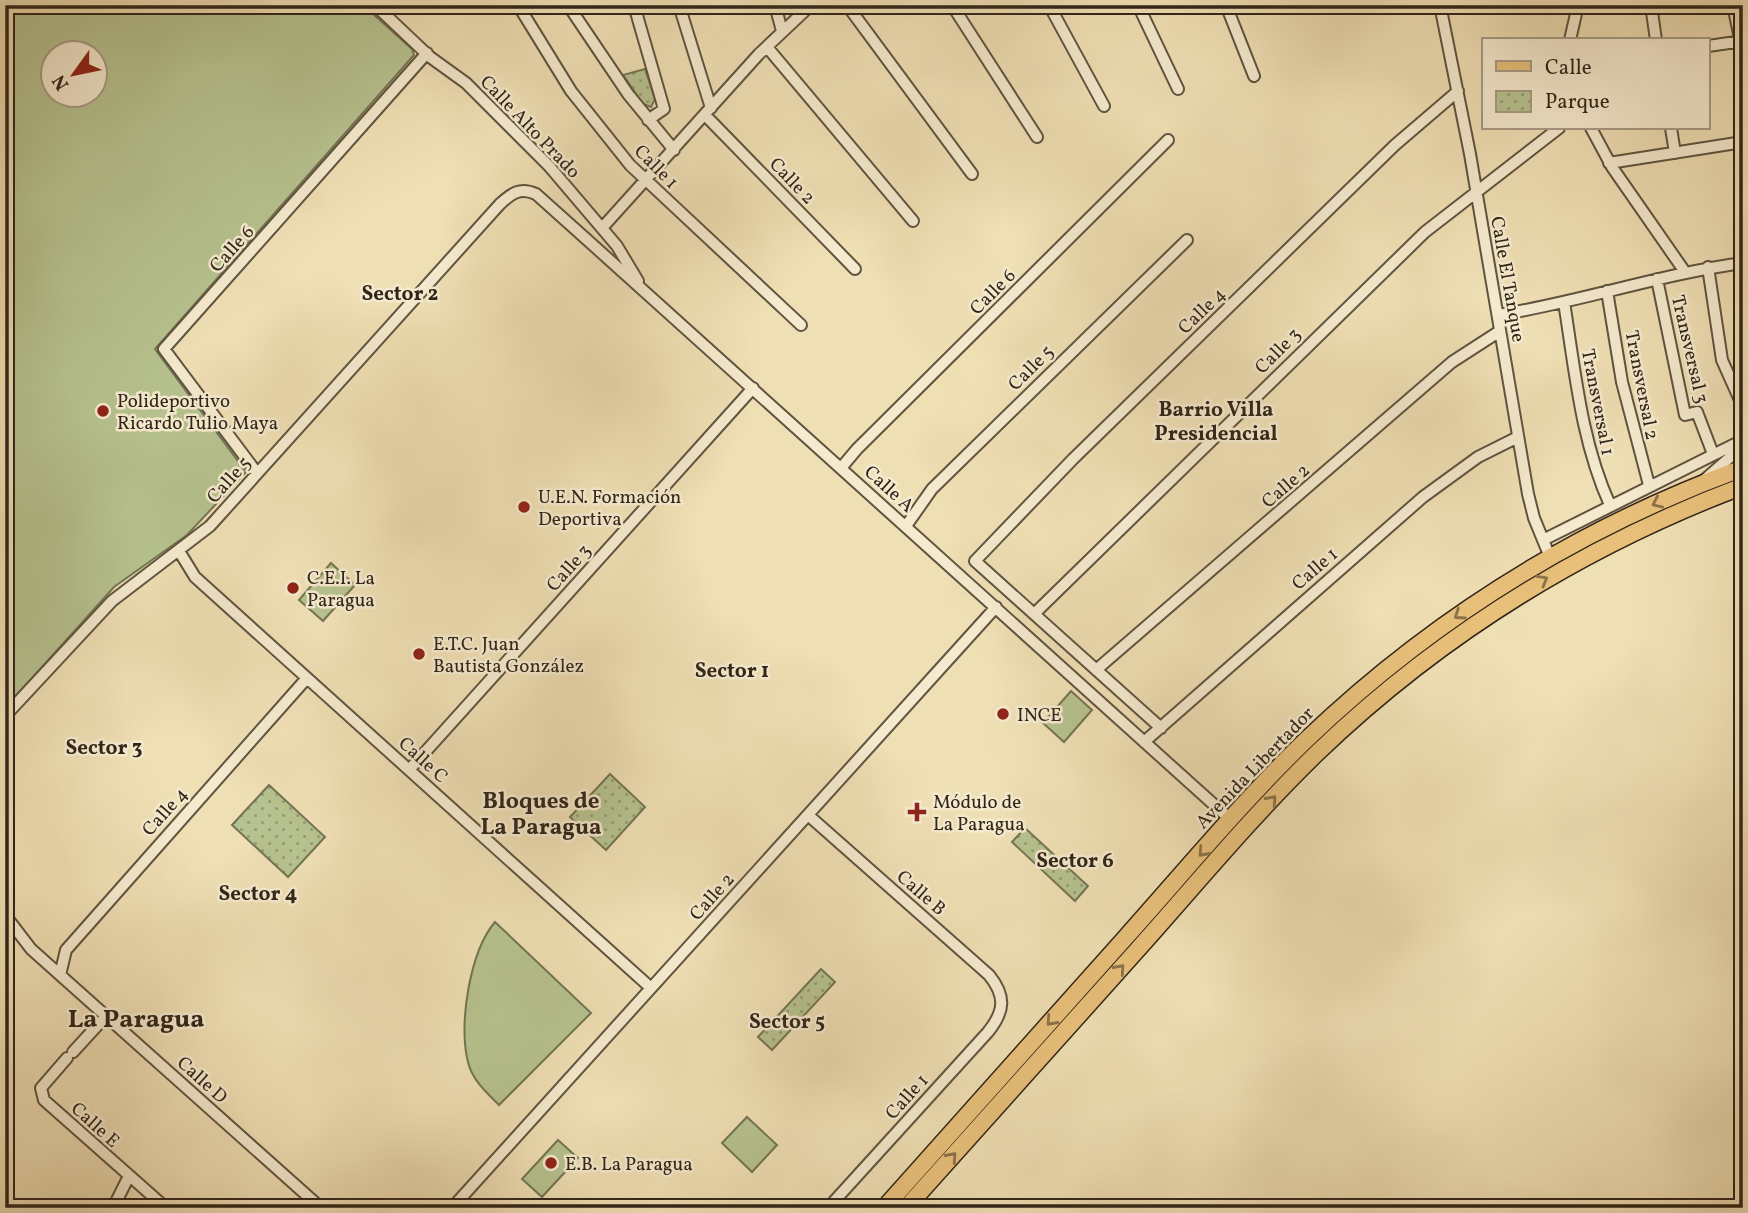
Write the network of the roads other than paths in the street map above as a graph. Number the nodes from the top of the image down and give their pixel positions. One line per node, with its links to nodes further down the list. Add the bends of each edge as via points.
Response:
1 (375, 5): 24 (street, Calle Alto Prado)
2 (518, 5): 41 (street, Calle 1, via 583,107)
3 (568, 5): 30 (street)
4 (634, 5): 30 (street, via 664,109)
5 (680, 5): 29 (street, Calle 2)
6 (775, 5): 17 (street)
7 (811, 5): 17 (street)
8 (847, 5): 40 (street)
9 (952, 5): 34 (street)
10 (1049, 5): 28 (street)
11 (1138, 5): 26 (street)
12 (1226, 5): 25 (street)
13 (1440, 5): 27 (street, Calle El Tanque)
14 (1578, 5): 18 (street)
15 (1651, 5): 19 (street)
16 (1733, 5): 20 (street)
17 (782, 31): 22 (street)
18 (1570, 38)
19 (1656, 38)
20 (1742, 41): 21 (street); 23 (street)
21 (1710, 46)
22 (767, 47): 29 (street); 44 (street)
23 (1743, 53)
24 (426, 54): 45 (street, Calle Alto Prado, via 466,83 515,131); 66 (street, Calle 6, via 164,349)
25 (1254, 76)
26 (1178, 89)
27 (1458, 91): 43 (street, Calle El Tanque); 75 (street, Calle 4, via 1395,145 1073,459 975,561)
28 (1104, 106)
29 (708, 112): 37 (street); 49 (street, Calle 2)
30 (648, 120): 37 (street)
31 (1556, 130): 43 (street, Calle 3)
32 (1592, 130): 39 (street, Transversal 3)
33 (1671, 130): 38 (street)
34 (1037, 138)
35 (1168, 140): 64 (street, Calle 6)
36 (1743, 142): 38 (street)
37 (674, 150): 41 (street)
38 (1675, 153): 39 (street)
39 (1609, 163): 50 (street, Transversal 3)
40 (972, 174)
41 (646, 181): 45 (street); 56 (street, Calle 1)
42 (521, 190): 52 (street, Calle A, via 536,194); 66 (street, Calle 5, via 499,204)
43 (1476, 190): 55 (street, Calle El Tanque); 77 (street, Calle 3, via 1356,296)
44 (913, 221)
45 (602, 228): 52 (street, Calle Alto Prado)
46 (1187, 240): 71 (street, Calle 5, via 942,480)
47 (1743, 263): 48 (street)
48 (1708, 267): 50 (street); 59 (street, via 1722,360)
49 (855, 269)
50 (1685, 272): 51 (street)
51 (1657, 279): 53 (street); 63 (street, Transversal 3, via 1685,415 1697,412)
52 (642, 290): 58 (street, Calle A)
53 (1607, 292): 54 (street); 68 (street, Transversal 2, via 1622,382)
54 (1564, 302): 55 (street); 70 (street, Transversal 1, via 1582,419 1594,468)
55 (1498, 315): 57 (street, Calle El Tanque)
56 (802, 325)
57 (1500, 331): 60 (street, Calle El Tanque); 80 (street, Calle 2, via 1452,362)
58 (752, 388): 64 (street, Calle A); 85 (street, Calle 3)
59 (1743, 407)
60 (1518, 437): 72 (street, Calle El Tanque, via 1534,518); 83 (street, Calle 1, via 1478,457 1414,504)
61 (1743, 440): 63 (street)
62 (1743, 446): 67 (street)
63 (1713, 454): 68 (street)
64 (841, 468): 71 (street, Calle A)
65 (1743, 468): 67 (main road, Avenida Libertador)
66 (257, 473): 73 (street, Calle 5, via 204,532)
67 (1701, 484): 74 (main road, Avenida Libertador, one-way to 74)
68 (1649, 485): 70 (street)
69 (1743, 486): 87 (main road, Avenida Libertador, one-way to 69, via 1361,713 1480,621 1613,542)
70 (1610, 505): 72 (street)
71 (906, 526): 76 (street, Calle A)
72 (1543, 540): 74 (street, Calle El Tanque)
73 (179, 551): 81 (street, Calle C, via 195,577); 82 (street, Calle 5, via 112,601)
74 (1550, 557): 87 (main road, Avenida Libertador, one-way to 87, via 1470,607 1373,681 1305,742)
75 (1002, 586): 76 (street, Calle 2); 77 (street)
76 (992, 604): 79 (street, Calle A); 86 (street, Calle 2)
77 (1034, 614): 78 (street)
78 (1058, 635): 79 (street); 80 (street)
79 (1044, 651): 84 (street, Calle A)
80 (1096, 670): 83 (street)
81 (307, 678): 85 (street, Calle C); 89 (street, Calle 4, via 66,950)
82 (5, 716)
83 (1161, 728): 84 (street, Calle 1)
84 (1144, 742): 87 (street, Calle A)
85 (409, 770): 90 (street, Calle C)
86 (808, 815): 90 (street, Calle 2); 91 (street, Calle B, via 989,975)
87 (1237, 826): 99 (main road, Avenida Libertador, one-way to 99); 100 (main road, Avenida Libertador, one-way to 87)
88 (5, 915): 89 (street, Calle D, via 20,937)
89 (60, 975): 92 (street, Calle D)
90 (651, 988): 97 (street, Calle 2)
91 (1003, 1003): 98 (street, Calle 1, via 1001,1015 988,1032)
92 (106, 1016): 93 (street, Calle E, via 43,1084 41,1097); 96 (street, Calle D)
93 (129, 1176): 94 (street); 95 (street, Calle E)
94 (113, 1208)
95 (166, 1208)
96 (321, 1208)
97 (452, 1208)
98 (828, 1208)
99 (884, 1208)
100 (906, 1208)

